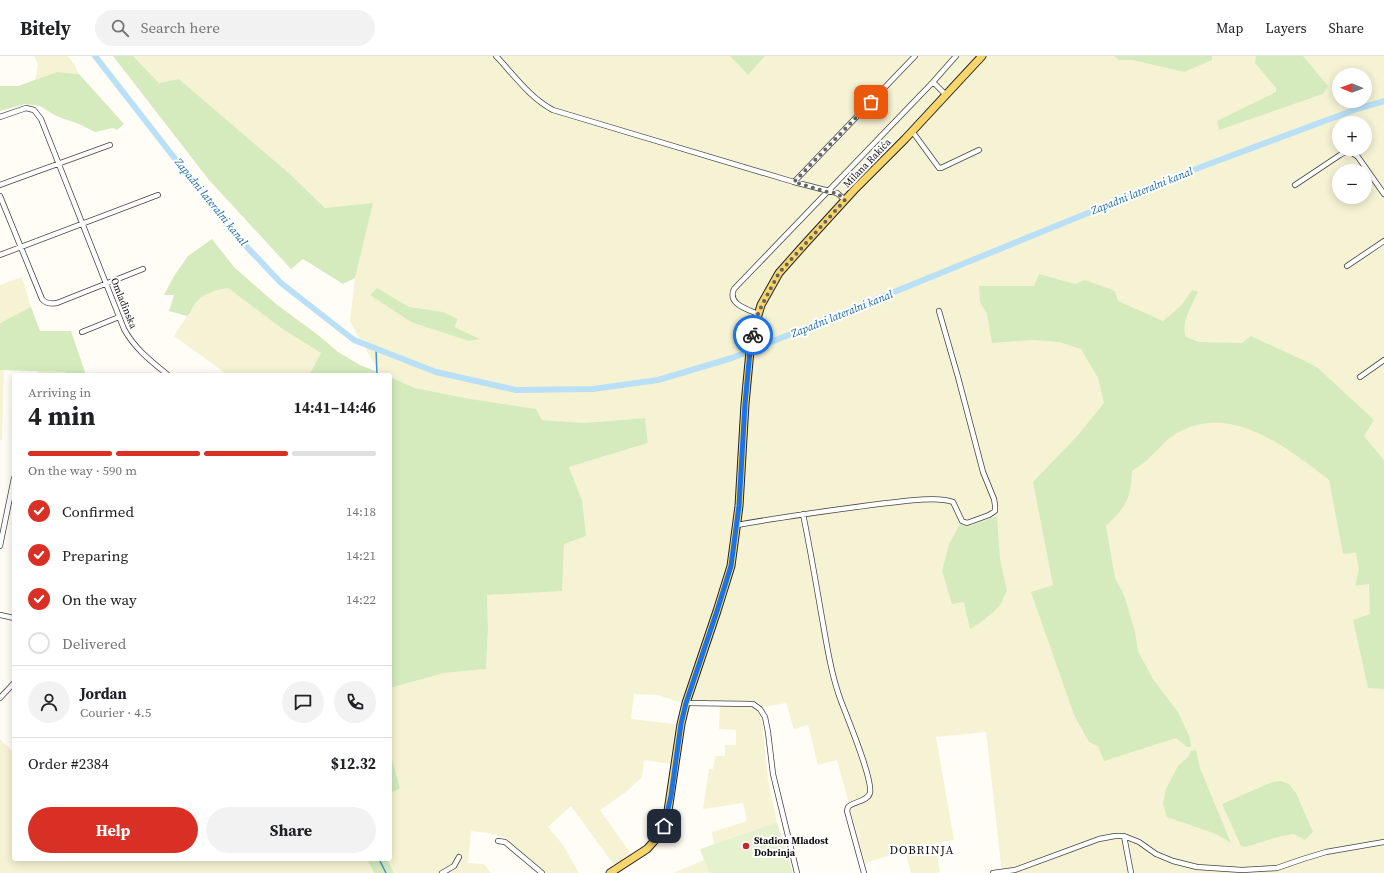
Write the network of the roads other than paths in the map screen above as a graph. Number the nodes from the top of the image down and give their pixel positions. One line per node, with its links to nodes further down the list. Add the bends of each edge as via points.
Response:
1 (496, 56): 12 (street, via 534,97 553,110)
2 (915, 56): 12 (street)
3 (956, 56): 5 (street)
4 (982, 56): 6 (main road, Milana Rakića)
5 (933, 82): 6 (street); 15 (street)
6 (946, 95): 8 (main road, Milana Rakića)
7 (0, 117): 11 (street, Omladinska, via 26,108 34,110 41,119)
8 (912, 131): 10 (street, via 939,168); 19 (main road, Milana Rakića)
9 (110, 144): 11 (street)
10 (978, 150)
11 (60, 163): 13 (street); 20 (street, Omladinska)
12 (794, 182): 15 (street)
13 (0, 185)
14 (1295, 185): 16 (street, via 1345,152 1351,152 1358,157)
15 (827, 192): 19 (street, via 837,193); 28 (street, via 734,289 735,303)
16 (1384, 194)
17 (158, 195): 20 (street)
18 (0, 196): 22 (street)
19 (845, 200): 28 (main road, Milana Rakića, via 779,273)
20 (83, 224): 22 (street); 26 (street, Omladinska)
21 (1384, 241): 24 (street)
22 (20, 247): 23 (street); 26 (street, via 42,299 46,302 56,303)
23 (0, 255)
24 (1347, 266)
25 (143, 269): 26 (street)
26 (105, 283): 29 (street, Omladinska)
27 (939, 311): 35 (street, via 983,472 994,499 995,511 967,523 962,521 953,502 947,499 906,501)
28 (758, 314): 36 (main road, Milana Rakića, via 748,367)
29 (119, 317): 30 (street); 32 (street, Omladinska, via 134,345)
30 (82, 332)
31 (1384, 360): 33 (street)
32 (165, 373)
33 (1360, 377)
34 (12, 488): 37 (street)
35 (804, 514): 36 (street); 51 (street, via 832,672 863,759 870,787 867,798 851,804 847,811)
36 (737, 525): 42 (main road, via 726,584)
37 (0, 546)
38 (0, 615): 39 (street)
39 (12, 618)
40 (12, 685): 41 (street)
41 (0, 698)
42 (686, 703): 49 (main road, via 664,826 647,849); 50 (street, via 753,704 760,709 765,717 773,774)
43 (1124, 836): 45 (street, via 1173,861 1197,867 1242,870 1277,868 1326,852); 52 (street, via 1107,837 1015,870); 53 (street)
44 (498, 841): 48 (street, via 505,842)
45 (1384, 842)
46 (459, 857): 47 (street, via 454,866)
47 (442, 873)
48 (542, 873)
49 (610, 873)
50 (797, 873)
51 (864, 873)
52 (993, 873)
53 (1131, 873)

